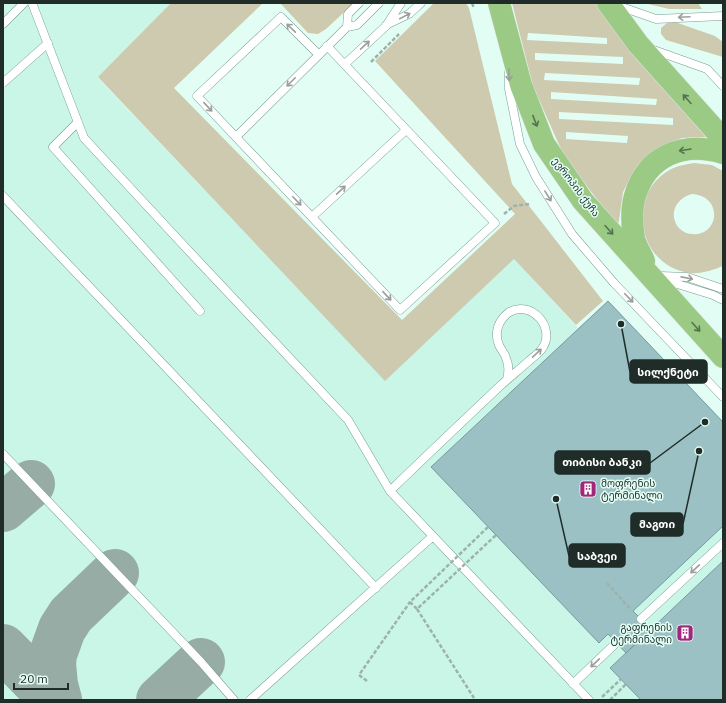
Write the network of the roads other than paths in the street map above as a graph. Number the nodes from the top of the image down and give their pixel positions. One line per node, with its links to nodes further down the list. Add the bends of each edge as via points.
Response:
1 (24, 3): 10 (lane)
2 (32, 3): 14 (lane)
3 (359, 3): 12 (lane, via 348,14)
4 (379, 3): 12 (lane, via 357,25)
5 (401, 3): 11 (lane)
6 (421, 3): 11 (lane, one-way to 6, via 410,14)
7 (609, 3): 9 (lane, one-way to 7, via 656,19); 15 (main road)
8 (495, 6): 13 (main road, ევროპის ქუჩა)
9 (723, 16)
10 (3, 24)
11 (386, 26): 18 (lane, one-way to 11)
12 (347, 28): 16 (lane)
13 (508, 36): 28 (main road, ევროპის ქუჩა, one-way to 28, via 521,85 544,144 583,201); 34 (lane, one-way to 34, via 509,89 514,118 520,144 536,177 577,240 614,283)
14 (48, 43): 19 (lane); 21 (lane)
15 (638, 44): 20 (lane, via 707,69); 24 (main road, one-way to 15)
16 (327, 46): 17 (lane); 18 (lane)
17 (319, 55): 23 (lane, one-way to 23); 23 (lane, one-way to 23, via 281,17 198,96)
18 (345, 64): 22 (lane)
19 (3, 83)
20 (723, 86)
21 (78, 122): 31 (lane, via 53,147); 36 (lane, via 84,138 348,420)
22 (406, 130): 27 (lane, one-way to 22); 27 (lane, one-way to 22, via 400,310 495,223)
23 (236, 137): 27 (lane, one-way to 27)
24 (723, 138)
25 (723, 153): 28 (main road, one-way to 28, via 699,148 680,150 658,160 643,176 634,196 632,215 634,240)
26 (3, 196): 39 (lane)
27 (312, 217)
28 (650, 276): 29 (lane, one-way to 29, via 687,277); 30 (lane); 32 (main road, ევროპის ქუჩა, one-way to 32)
29 (723, 289)
30 (723, 300)
31 (200, 310)
32 (723, 358)
33 (507, 379): 33 (lane, one-way to 33, via 541,350 545,343 545,326 541,319 528,310 511,311 499,322 496,330 496,338 508,363); 36 (lane)
34 (723, 397)
35 (3, 454): 43 (lane)
36 (390, 491): 37 (lane)
37 (433, 536): 39 (lane); 42 (lane)
38 (723, 543): 40 (lane, one-way to 40)
39 (376, 588): 44 (lane)
40 (641, 619)
41 (616, 643): 42 (lane, one-way to 42)
42 (573, 684): 45 (lane)
43 (234, 700)
44 (250, 700)
45 (589, 700)

